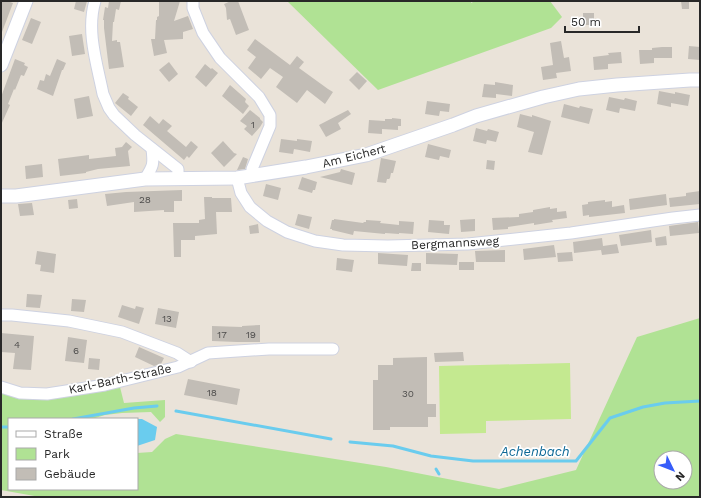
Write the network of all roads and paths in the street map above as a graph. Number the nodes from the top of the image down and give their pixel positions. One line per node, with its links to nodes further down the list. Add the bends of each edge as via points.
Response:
1 (26, 1): 4 (street)
2 (95, 1): 6 (street, via 92,36 106,102 114,114)
3 (193, 1): 7 (street, via 202,33 220,58 258,97 270,115 270,126 252,169)
4 (1, 65)
5 (700, 80): 7 (street, Am Eichert, via 617,85 565,92 483,114 366,155)
6 (152, 149): 9 (street, via 154,160); 10 (street, via 178,169)
7 (252, 176): 8 (street, Am Eichert)
8 (237, 178): 10 (street, Am Eichert); 12 (street, Bergmannsweg, via 241,193 250,207 266,221 287,232 343,245 468,244)
9 (145, 179): 10 (street, Am Eichert); 11 (street, Am Eichert)
10 (178, 179)
11 (1, 196)
12 (700, 215)
13 (1, 315): 15 (street, Karl-Barth-Straße, via 69,321 122,332 177,353)
14 (333, 349): 15 (street, Karl-Barth-Straße, via 208,352)
15 (191, 362): 16 (street, Karl-Barth-Straße, via 105,385 48,394 20,393)
16 (1, 387)

